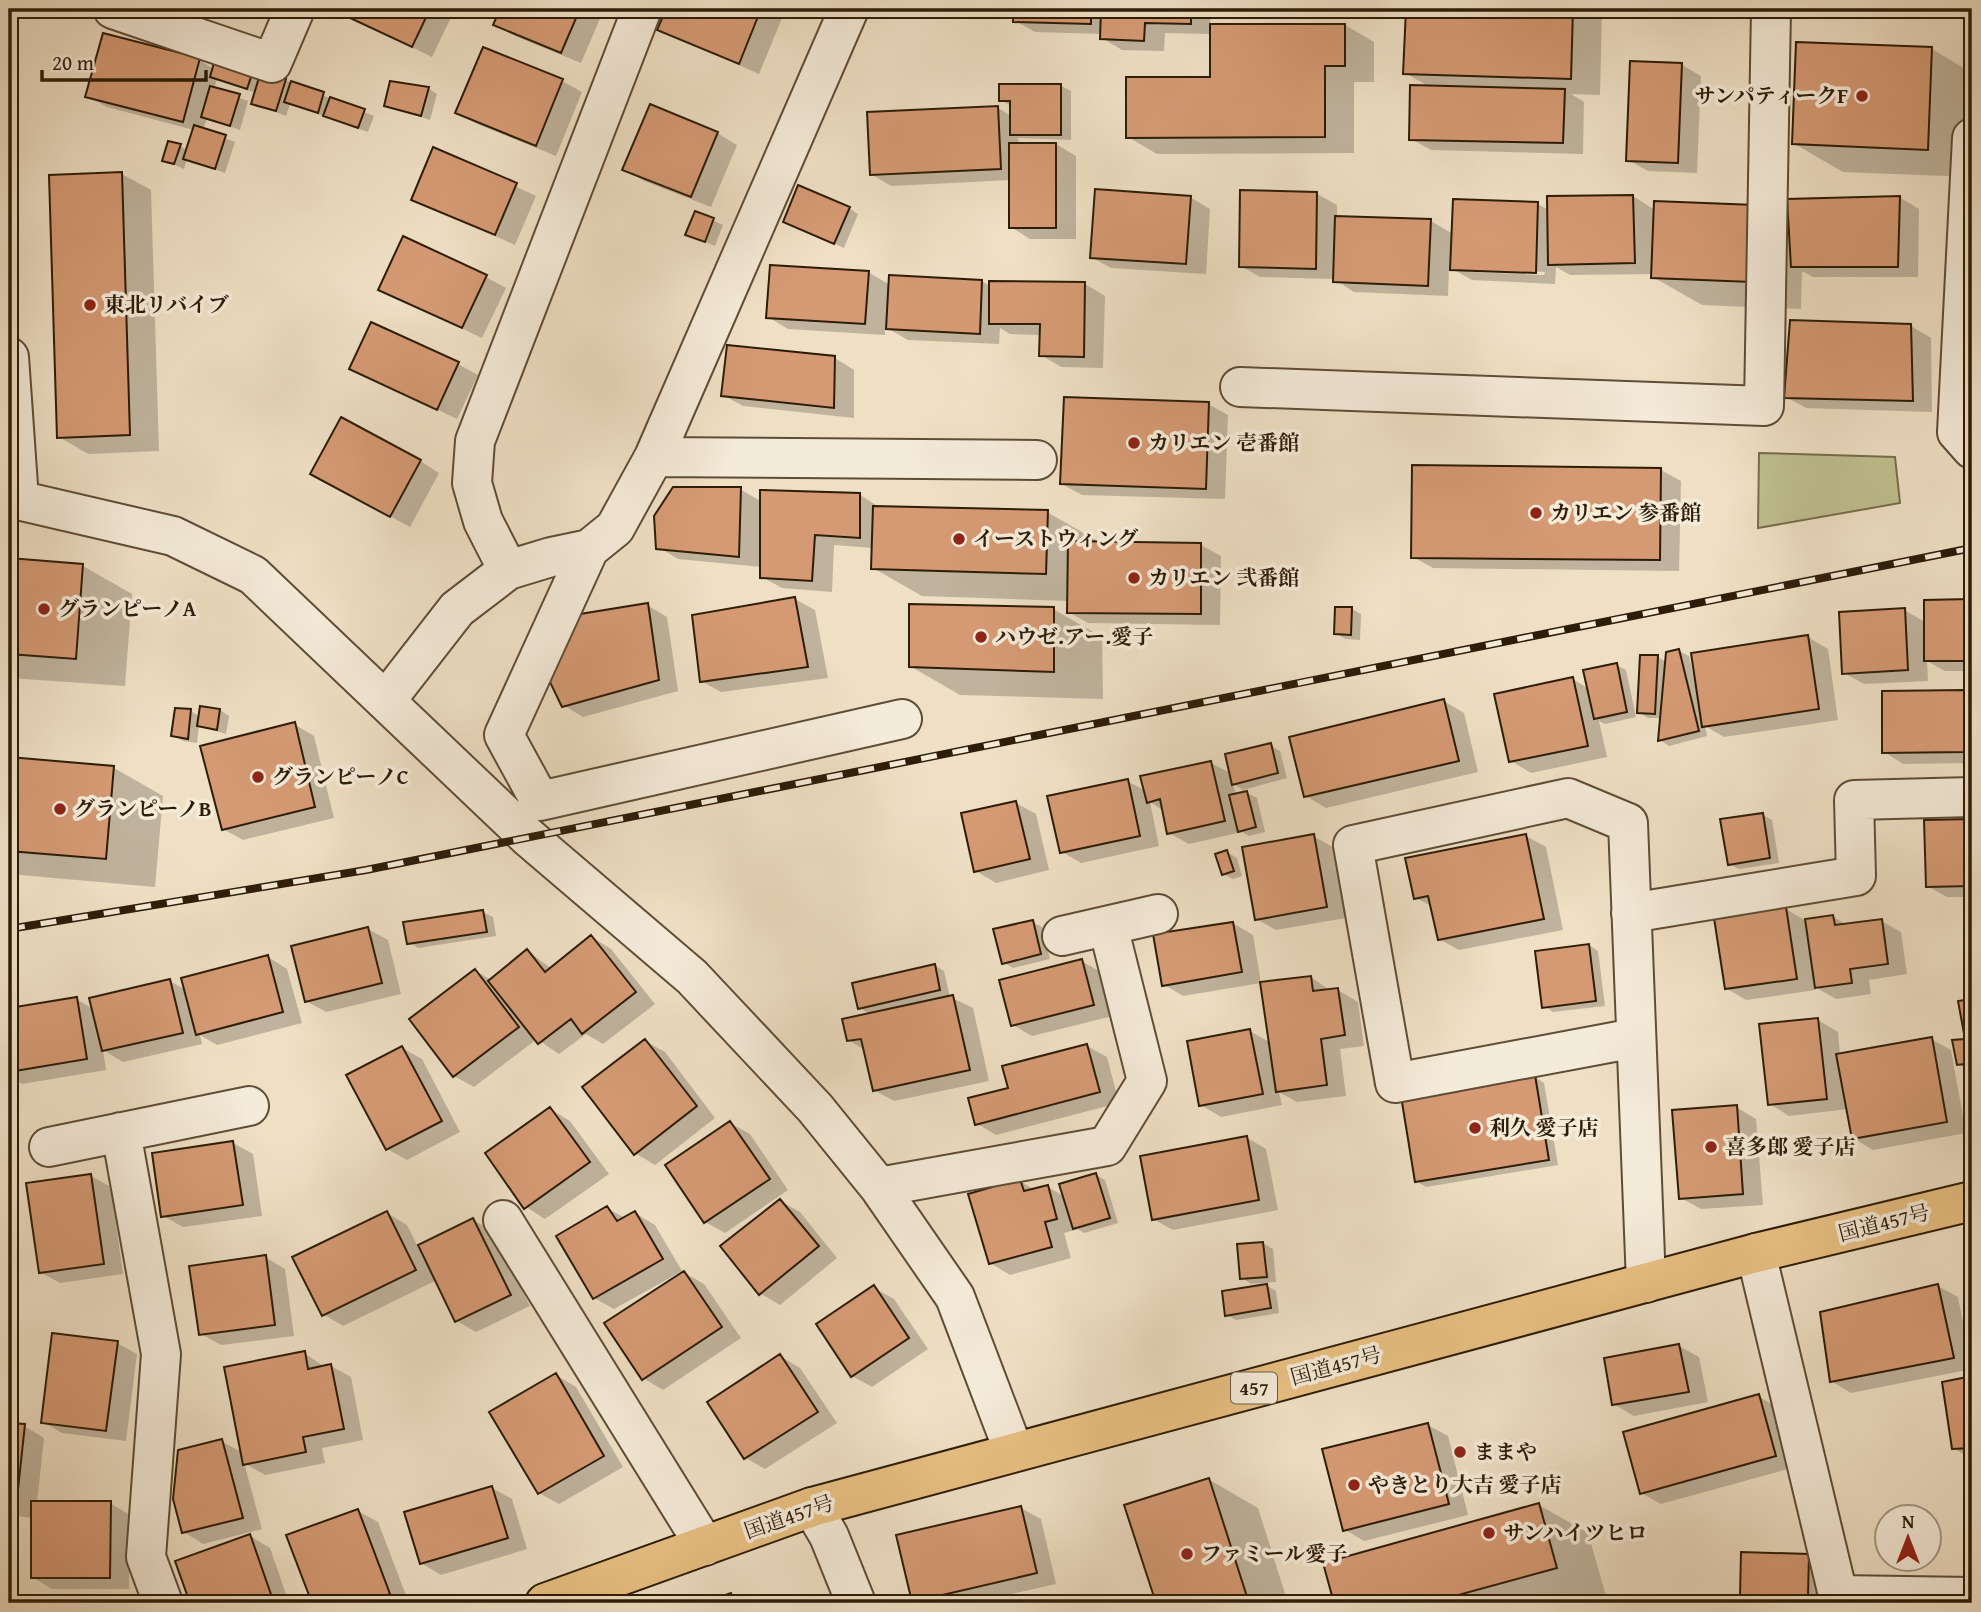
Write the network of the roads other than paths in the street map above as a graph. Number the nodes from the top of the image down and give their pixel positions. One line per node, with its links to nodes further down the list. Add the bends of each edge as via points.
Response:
1 (113, 9): 2 (street, via 272,63)
2 (295, 9)
3 (642, 9): 14 (street, via 475,441 472,483 483,521)
4 (849, 9): 10 (street)
5 (1771, 9): 8 (street, via 1764,406)
6 (1972, 138): 9 (street, via 1957,432)
7 (9, 357): 12 (street)
8 (1240, 387)
9 (1972, 449)
10 (654, 457): 11 (street); 13 (street, via 615,528)
11 (1037, 460)
12 (14, 499): 15 (street, via 173,536 253,575)
13 (589, 550): 14 (street); 16 (street, via 504,735 540,801)
14 (508, 570): 15 (street, via 457,609)
15 (387, 699): 26 (street, via 528,837 692,977 815,1108)
16 (902, 719)
17 (1972, 797): 18 (street, via 1854,800 1856,876)
18 (1631, 913): 22 (street); 22 (street, via 1628,823 1567,798 1353,845 1395,1083)
19 (1158, 914): 20 (street)
20 (1108, 926): 21 (street); 26 (street, via 1147,1081 1107,1146)
21 (1062, 936)
22 (1634, 1038): 30 (street)
23 (249, 1106): 24 (street)
24 (121, 1132): 25 (street); 35 (street, via 161,1354 146,1557)
25 (49, 1146)
26 (879, 1187): 31 (street, via 955,1297)
27 (1972, 1201): 29 (highway, 国道457号 / 457)
28 (503, 1220): 33 (street)
29 (1756, 1254): 30 (highway, 国道457号 / 457); 34 (street, via 1838,1595)
30 (1646, 1283): 31 (highway, 国道457号 / 457)
31 (1014, 1452): 32 (highway, 国道457号 / 457)
32 (812, 1507): 33 (highway, 国道457号 / 457); 37 (street)
33 (705, 1546): 36 (highway, 国道457号 / 457)
34 (1972, 1597)
35 (163, 1603)
36 (545, 1603)
37 (856, 1603)

